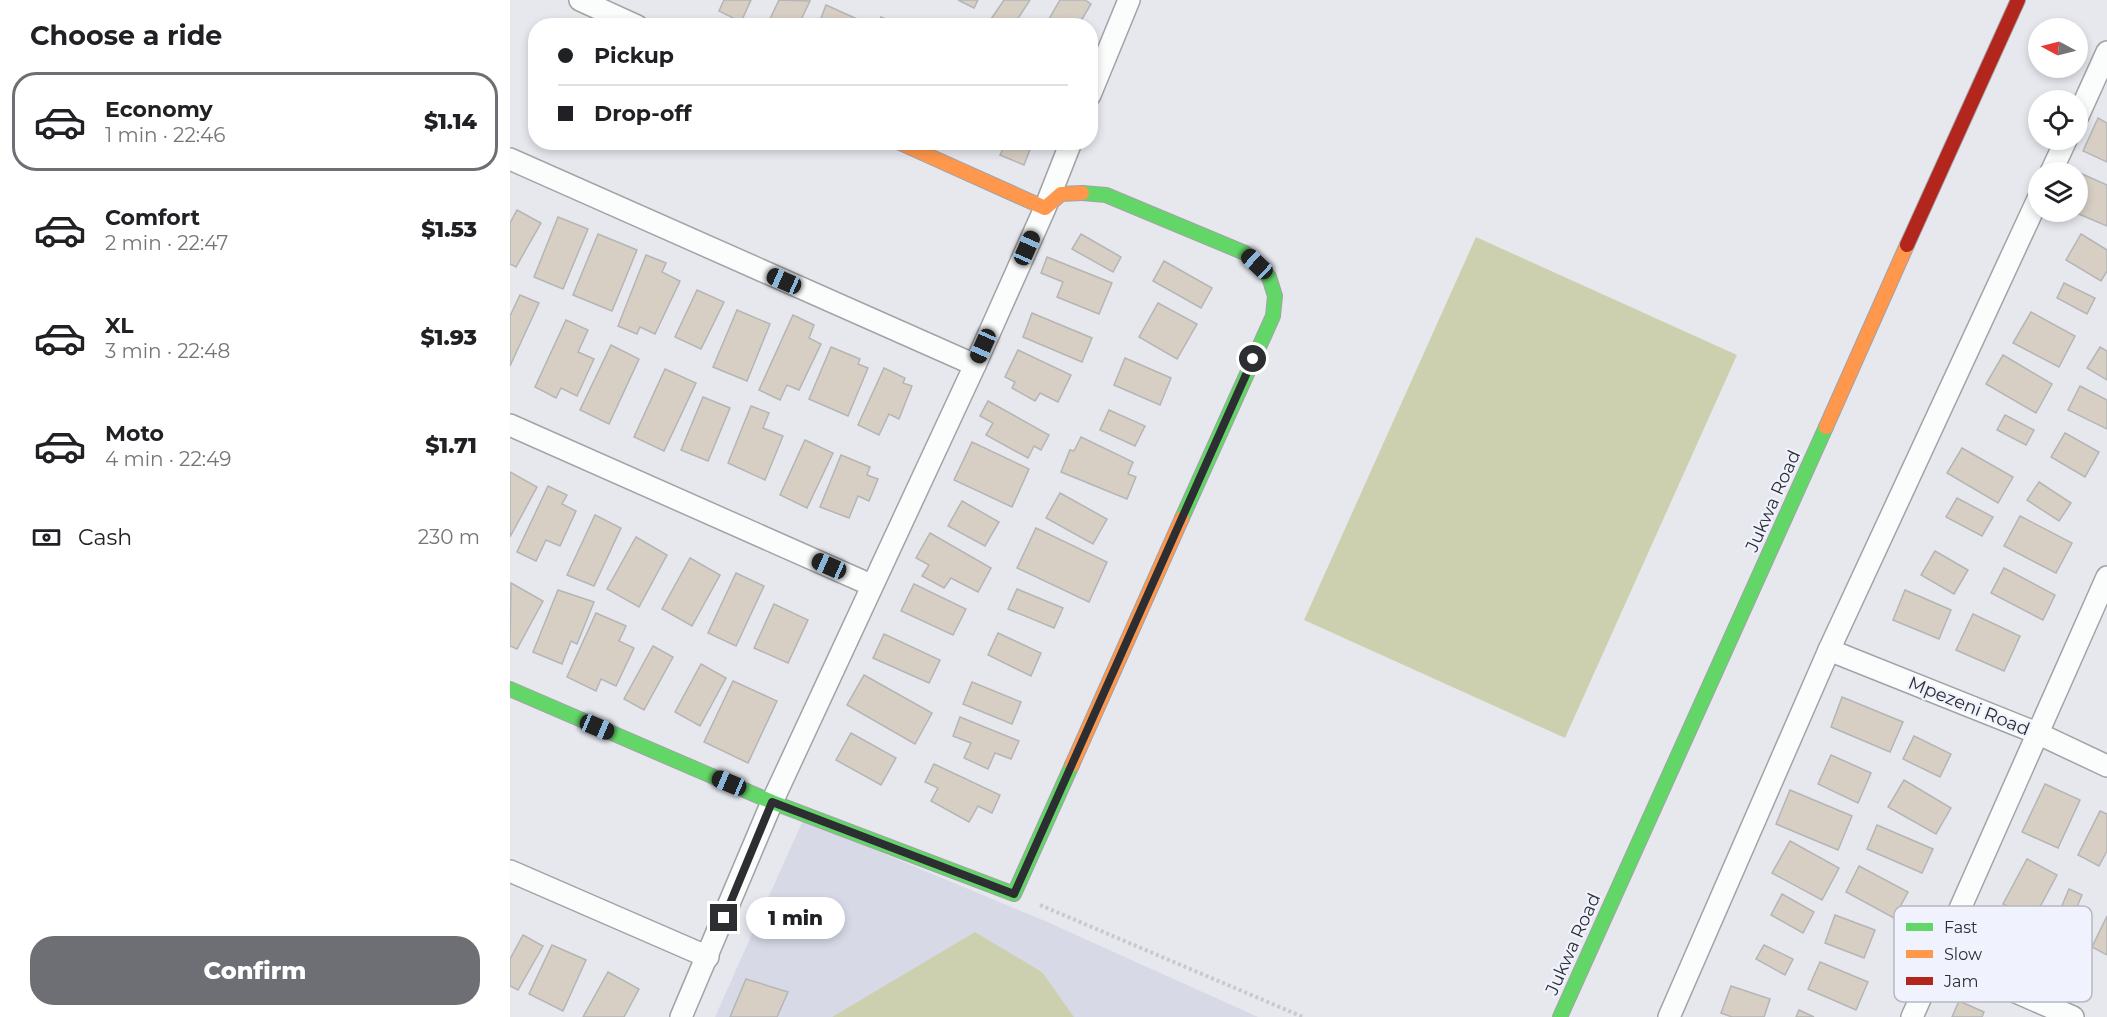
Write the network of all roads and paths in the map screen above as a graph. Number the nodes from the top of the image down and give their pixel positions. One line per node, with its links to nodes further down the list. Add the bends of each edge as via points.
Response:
1 (580, 0): 4 (street)
2 (1129, 0): 6 (street)
3 (2018, 0): 30 (street, Jukwa Road)
4 (619, 18)
5 (2107, 52): 7 (street)
6 (1098, 76)
7 (2088, 94)
8 (916, 150): 11 (street)
9 (1068, 150): 11 (street)
10 (510, 159): 13 (street)
11 (1045, 208): 13 (street); 23 (street, via 1061,194 1106,195 1245,252 1269,277 1275,296 1273,316)
12 (2028, 222): 17 (street)
13 (975, 365): 16 (street)
14 (510, 425): 16 (street)
15 (2107, 577): 19 (street)
16 (871, 585): 21 (street)
17 (1829, 650): 19 (street, Mpezeni Road); 31 (street)
18 (510, 689): 21 (street)
19 (2037, 733): 20 (street, Mpezeni Road); 24 (street)
20 (2107, 766)
21 (772, 802): 23 (street); 25 (street)
22 (510, 871): 25 (street)
23 (1014, 894): 29 (path)
24 (1961, 906)
25 (708, 957): 28 (street)
26 (1919, 1002): 32 (street)
27 (2039, 1002): 33 (street)
28 (681, 1017)
29 (1303, 1017)
30 (1560, 1017)
31 (1669, 1017)
32 (1912, 1017)
33 (2073, 1017)

